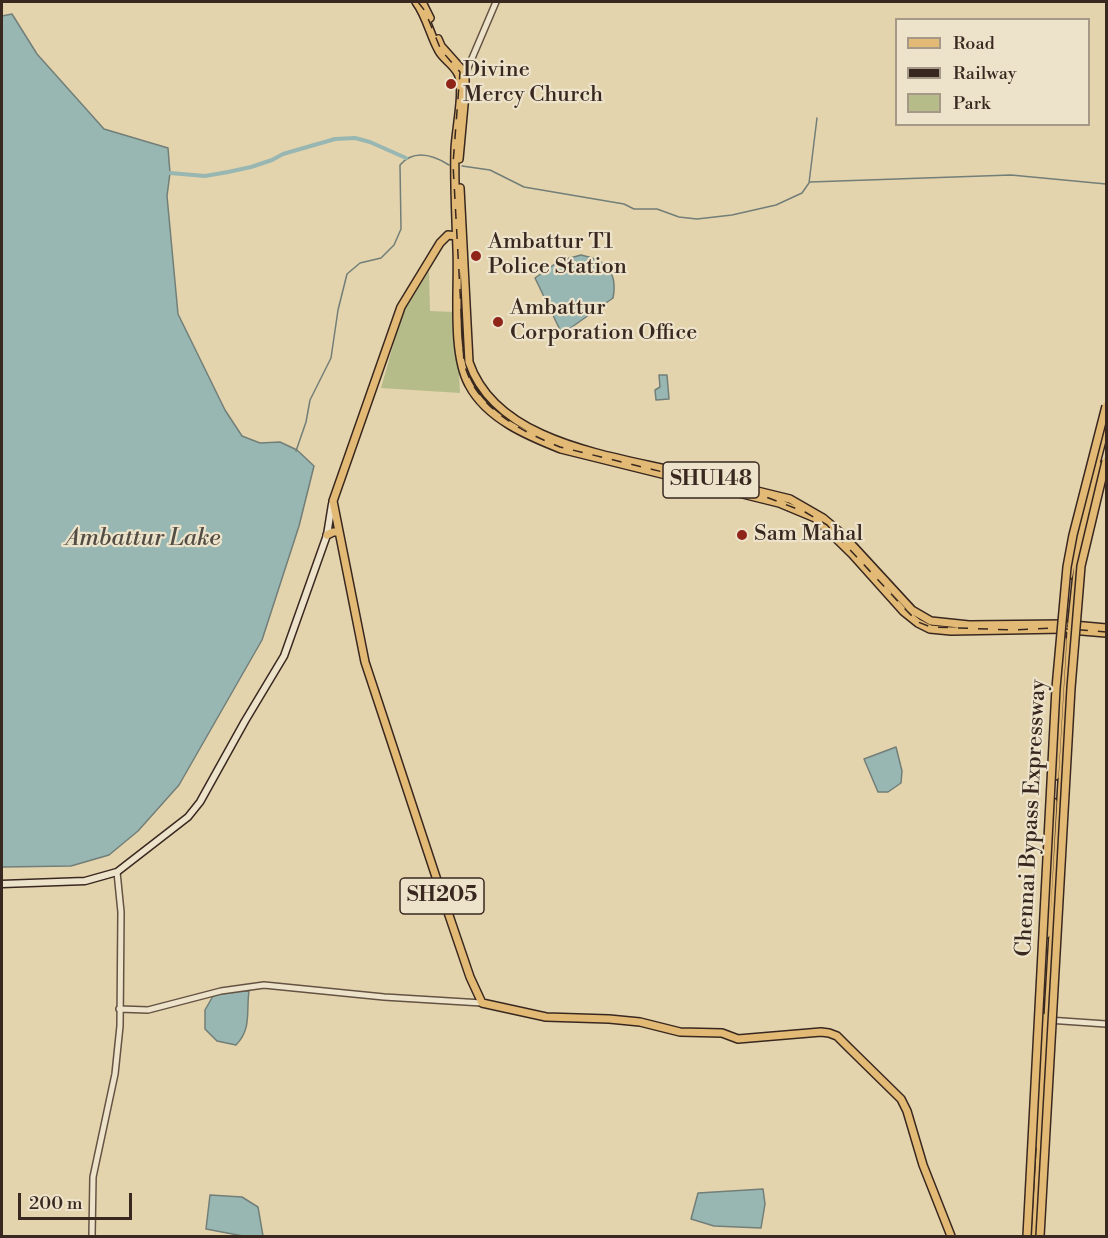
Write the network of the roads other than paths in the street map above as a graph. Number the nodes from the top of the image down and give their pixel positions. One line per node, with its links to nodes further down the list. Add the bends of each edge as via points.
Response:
1 (416, 2): 4 (main road, via 440,53)
2 (422, 2): 4 (main road, via 441,46)
3 (496, 2): 4 (street)
4 (462, 74): 5 (main road, SHU148, via 465,94 457,160)
5 (459, 239): 10 (main road, via 448,235 440,243 401,307); 13 (main road, SHU148, via 458,318 464,373 476,395 507,423 561,449 779,503 815,518 903,610 930,629)
6 (1107, 406): 24 (main road, Chennai Bypass Expressway, bridge, via 1067,567 1056,688)
7 (1107, 425): 13 (main road, via 1075,543)
8 (1107, 443): 13 (main road, via 1079,551)
9 (1107, 461): 26 (main road, Chennai Bypass Expressway, bridge, via 1081,566)
10 (333, 501): 11 (main road, SH205); 12 (main road)
11 (339, 532): 12 (main road); 18 (main road, SH205, via 365,662)
12 (327, 535): 16 (main road, via 284,656 201,802 176,828)
13 (1068, 627): 14 (main road, SHU148); 15 (main road, SHU148); 20 (main road, via 1053,801)
14 (1107, 628)
15 (1107, 633)
16 (117, 872): 17 (main road, via 85,881); 19 (street, via 121,912)
17 (2, 884)
18 (482, 1003): 19 (street, via 384,998 264,985 221,991 148,1010); 23 (main road, via 552,1018 630,1021 680,1032 722,1033 738,1039 821,1032 837,1036 901,1099 935,1201)
19 (119, 1009): 22 (street, via 115,1074 93,1177)
20 (1045, 1020): 21 (street); 24 (main road); 25 (main road)
21 (1107, 1024)
22 (92, 1236)
23 (951, 1236)
24 (1028, 1236)
25 (1035, 1236)
26 (1040, 1236)

